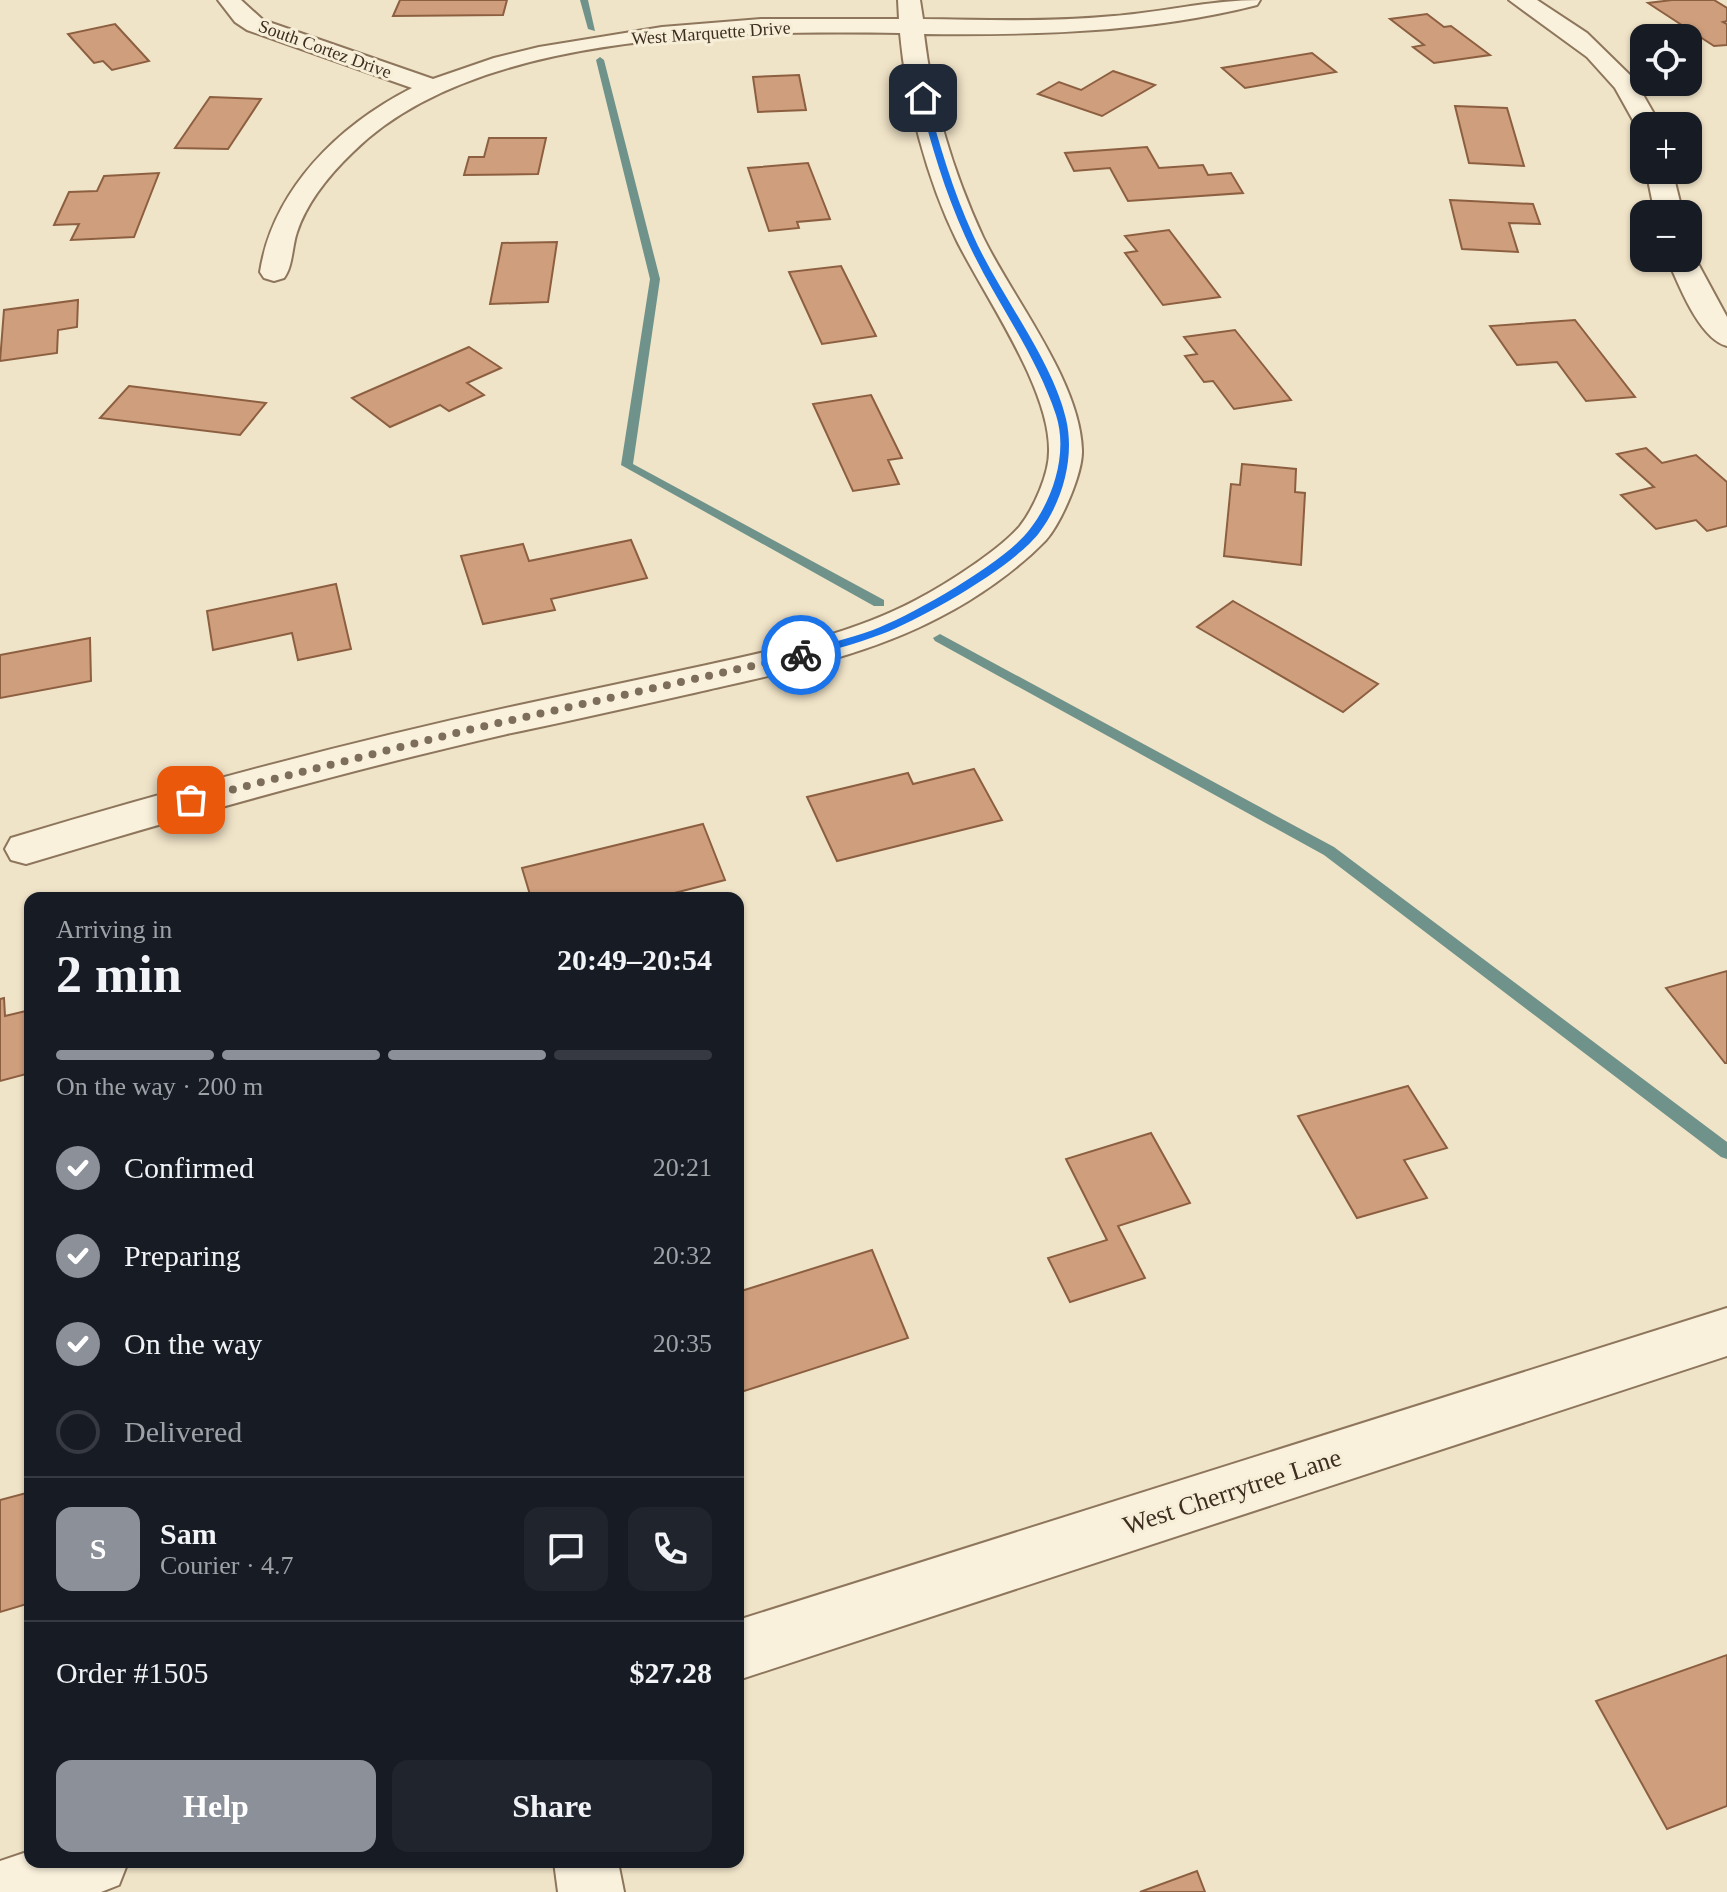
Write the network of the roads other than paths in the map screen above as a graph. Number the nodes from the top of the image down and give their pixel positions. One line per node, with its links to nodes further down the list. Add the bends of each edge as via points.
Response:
1 (229, 0): 5 (street, South Cortez Drive, via 255,25)
2 (1249, 0): 4 (street, West Marquette Drive, via 1190,14 1106,24)
3 (1520, 0): 6 (street, via 1589,44 1636,97)
4 (910, 13): 5 (street, West Marquette Drive, via 665,33 553,51); 10 (street, via 916,71 937,151 969,236 1061,417 1066,454 1055,492 1034,532 989,570 930,608 777,662 246,784)
5 (430, 86): 7 (street, West Marquette Drive, via 393,107 332,158 280,232)
6 (1642, 112)
7 (274, 272)
8 (1688, 272): 9 (street)
9 (1727, 337)
10 (26, 849)
11 (1727, 1332): 12 (street, West Cherrytree Lane)
12 (744, 1648)
13 (78, 1868): 15 (street)
14 (587, 1868): 16 (street)
15 (4, 1892)
16 (591, 1892)

